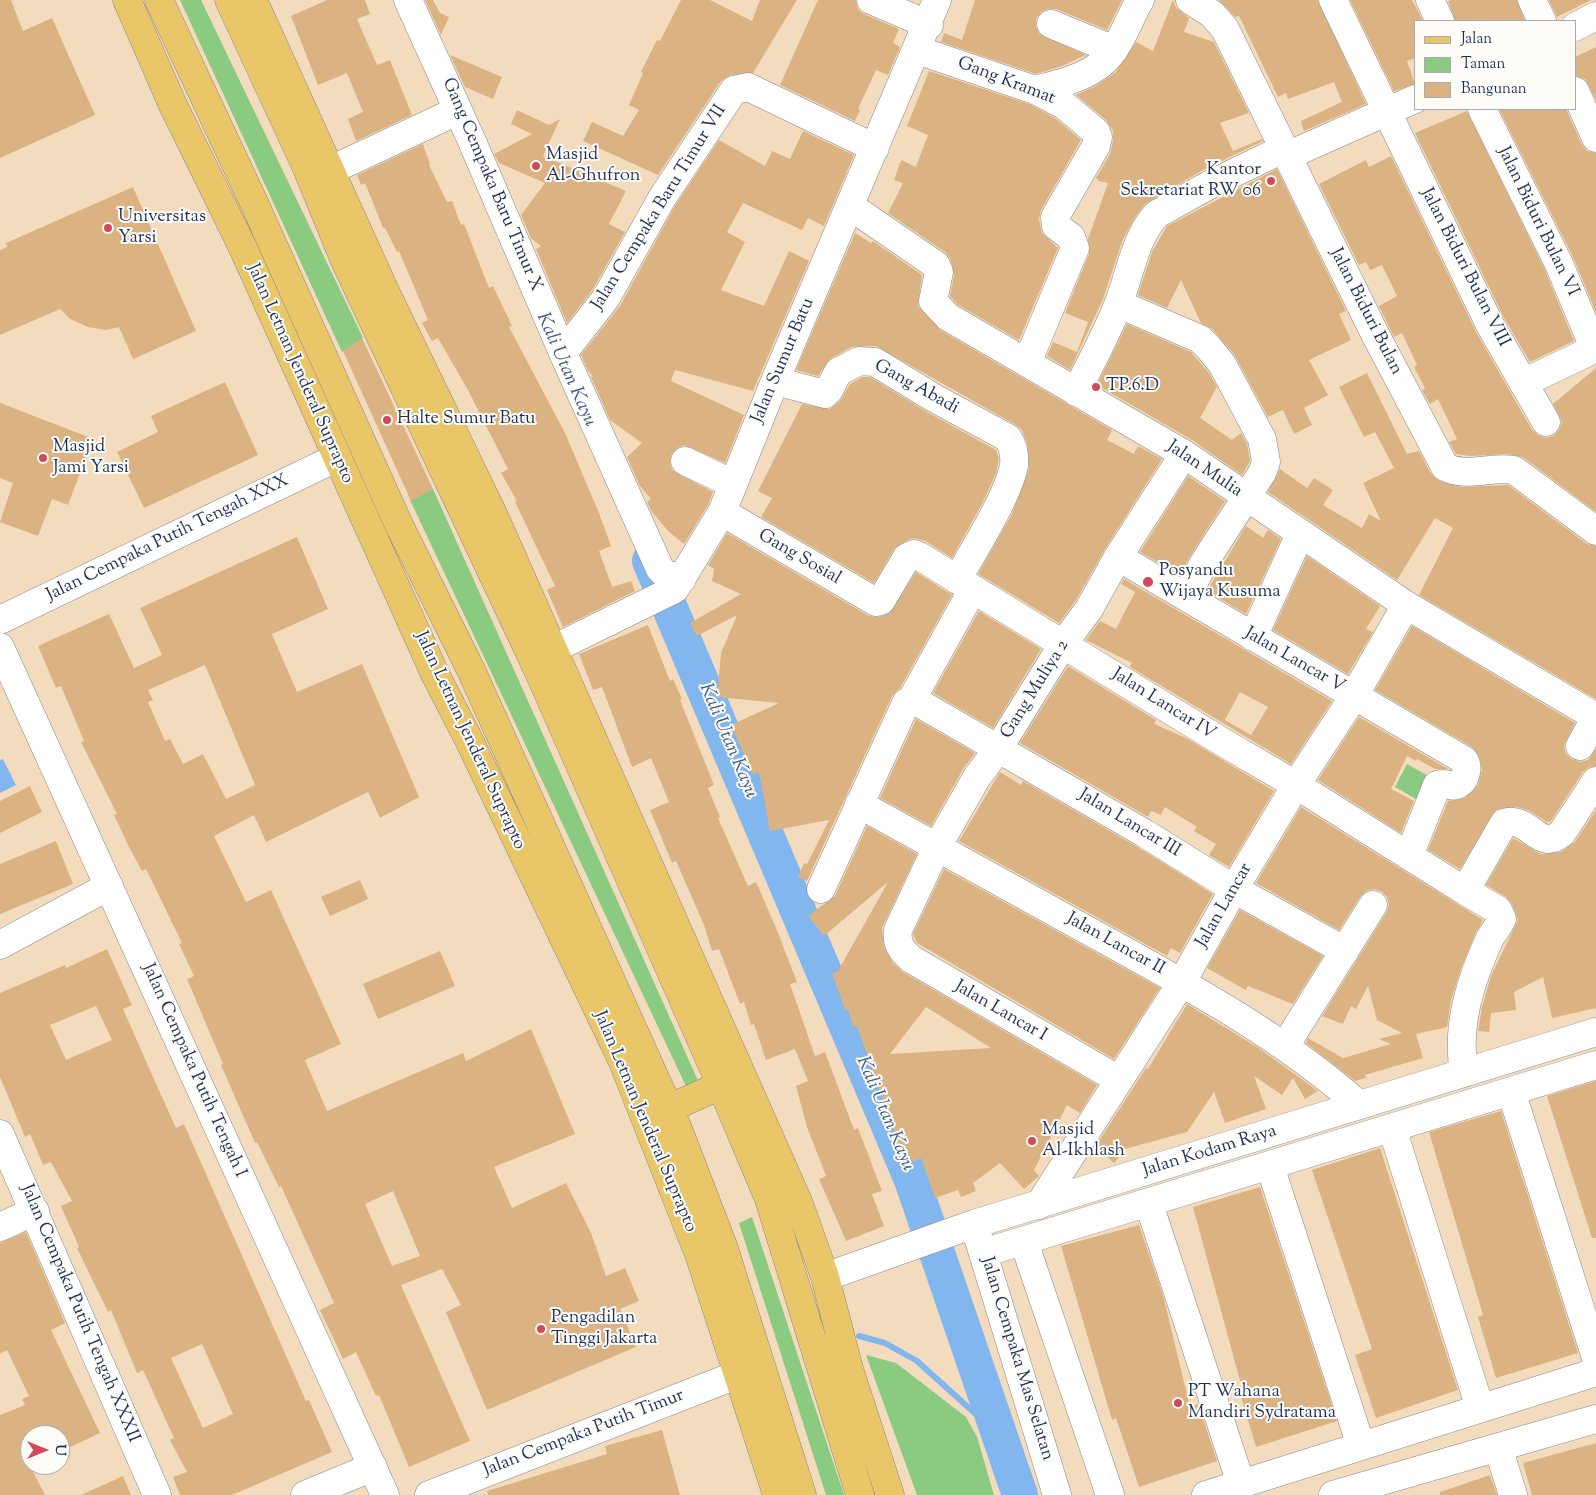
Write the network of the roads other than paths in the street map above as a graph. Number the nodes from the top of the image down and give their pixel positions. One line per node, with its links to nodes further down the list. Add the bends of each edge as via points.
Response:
1 (128, 0): 32 (main road, Jalan Letnan Jenderal Suprapto, via 172,103)
2 (159, 0): 30 (main road, Jalan Letnan Jenderal Suprapto)
3 (229, 0): 33 (main road, via 306,166)
4 (253, 0): 29 (main road)
5 (408, 0): 25 (street, Gang Cempaka Baru Timur X, via 445,79)
6 (872, 0): 12 (street)
7 (1140, 0): 19 (street)
8 (1190, 0): 28 (street, Jalan Biduri Bulan, via 1212,14 1225,29)
9 (1333, 0): 24 (street, Jalan Biduri Bulan VIII)
10 (1430, 0): 14 (street)
11 (1532, 0): 15 (street)
12 (933, 12): 18 (street, Jalan Sumur Batu)
13 (1596, 16): 17 (street)
14 (1440, 20)
15 (1542, 20)
16 (1051, 24): 19 (street)
17 (1576, 26)
18 (917, 50): 20 (street, Gang Kramat); 27 (street, Jalan Sumur Batu)
19 (1114, 50): 20 (street, via 1092,70)
20 (1035, 90): 37 (street, Gang Kramat, via 1064,105 1098,137 1056,217 1056,226 1071,237 1075,248)
21 (1576, 93): 26 (street)
22 (1414, 99): 24 (street)
23 (1482, 110): 39 (street, Jalan Biduri Bulan VI, via 1559,264 1592,340 1592,349 1586,353)
24 (1387, 112): 28 (street); 39 (street, Jalan Biduri Bulan VIII, via 1490,325)
25 (447, 116): 29 (street); 36 (street, Gang Cempaka Baru Timur X, via 471,139)
26 (1596, 138)
27 (875, 148): 31 (street, Jalan Sumur Batu); 36 (street, Jalan Cempaka Baru Timur VII, via 748,87 734,90 662,198 606,298)
28 (1286, 152): 35 (street, via 1211,184 1157,214 1147,225); 48 (street, Jalan Biduri Bulan, via 1374,332 1445,467 1460,473 1514,470)
29 (331, 170): 34 (main road)
30 (255, 205): 32 (main road); 68 (main road, Jalan Letnan Jenderal Suprapto, via 399,525)
31 (850, 206): 37 (street, Jalan Mulia, via 936,265 938,272 933,301 940,310); 38 (street, Jalan Sumur Batu)
32 (243, 248): 43 (main road, Jalan Letnan Jenderal Suprapto)
33 (351, 274): 34 (main road); 71 (main road, via 538,670)
34 (384, 289): 60 (main road, via 493,514)
35 (1119, 304): 40 (street); 46 (street, via 1200,339 1222,364 1265,451 1262,473)
36 (563, 353): 51 (street, Gang Cempaka Baru Timur X, via 660,569)
37 (1028, 363): 40 (street, Jalan Mulia)
38 (775, 381): 45 (street, Jalan Sumur Batu); 52 (street, Gang Abadi, via 825,394 838,372 859,361 875,362 1008,438 1014,454 1011,474)
39 (1523, 383): 41 (street, Jalan Biduri Bulan VIII)
40 (1076, 392): 42 (street, Jalan Mulia)
41 (1546, 422)
42 (1184, 454): 46 (street, Jalan Mulia); 50 (street, Gang Muliya 2)
43 (336, 458): 56 (street, Jalan Cempaka Putih Tengah XXX); 64 (main road, Jalan Letnan Jenderal Suprapto, via 435,674)
44 (685, 461): 45 (street)
45 (733, 484): 47 (street, Jalan Sumur Batu)
46 (1247, 498): 49 (street, Jalan Mulia); 53 (street, via 1203,564)
47 (722, 512): 51 (street, Jalan Sumur Batu); 54 (street, Gang Sosial)
48 (1596, 531)
49 (1300, 534): 55 (street, Jalan Mulia); 57 (street)
50 (1118, 557): 53 (street, Jalan Lancar V); 58 (street, Gang Muliya 2, via 1089,609)
51 (678, 584): 60 (street, via 634,611)
52 (965, 585): 54 (street, Jalan Lancar IV, via 919,556 909,555 881,601); 58 (street, Jalan Lancar IV); 62 (street)
53 (1187, 596): 57 (street, Jalan Lancar V)
54 (877, 602)
55 (1406, 605): 61 (street, Jalan Lancar); 63 (street, Jalan Mulia)
56 (0, 620)
57 (1253, 637): 61 (street, Jalan Lancar V)
58 (1063, 644): 66 (street, Gang Muliya 2); 70 (street, Jalan Lancar IV)
59 (0, 647): 75 (street, Jalan Cempaka Putih Tengah I)
60 (551, 650): 67 (main road)
61 (1354, 696): 70 (street, Jalan Lancar); 74 (street, Jalan Lancar V, via 1464,760 1467,766 1459,784 1437,785)
62 (912, 699): 66 (street, Jalan Lancar III); 72 (street, via 906,703)
63 (1596, 717): 65 (street)
64 (468, 738): 68 (main road); 107 (main road, Jalan Letnan Jenderal Suprapto, via 623,1062 683,1210)
65 (1580, 746)
66 (998, 749): 73 (street, Gang Muliya 2, via 977,777); 77 (street, Jalan Lancar III, via 1144,832)
67 (600, 753): 71 (main road); 103 (main road, via 799,1204)
68 (512, 760): 92 (main road, Jalan Letnan Jenderal Suprapto)
69 (1596, 781): 78 (street, via 1554,840 1544,840 1522,824 1504,823)
70 (1296, 785): 74 (street, Jalan Lancar IV); 77 (street, Jalan Lancar)
71 (592, 796): 89 (main road)
72 (859, 804): 73 (street, Jalan Lancar II); 76 (street)
73 (937, 847): 80 (street, Gang Muliya 2); 83 (street, Jalan Lancar II)
74 (1409, 856): 78 (street, Jalan Lancar IV)
75 (108, 886): 81 (street); 114 (street, Jalan Cempaka Putih Tengah I)
76 (821, 889)
77 (1234, 889): 82 (street, Jalan Lancar III); 83 (street, Jalan Lancar)
78 (1465, 891): 87 (street, via 1498,910 1502,919 1491,937 1466,1002 1461,1052)
79 (1374, 905): 82 (street)
80 (898, 930): 88 (street, Jalan Lancar I, via 899,946 912,959)
81 (0, 945)
82 (1345, 951): 85 (street)
83 (1182, 982): 85 (street, Jalan Lancar II); 88 (street, Jalan Lancar)
84 (1596, 1032): 87 (street, Jalan Kodam Raya)
85 (1285, 1046): 91 (street, Jalan Lancar II)
86 (1596, 1065): 90 (street)
87 (1464, 1073): 91 (street, Jalan Kodam Raya)
88 (1119, 1080): 97 (street, Jalan Lancar)
89 (721, 1085): 92 (main road); 104 (main road, via 769,1199)
90 (1510, 1091): 93 (street); 105 (street)
91 (1359, 1105): 97 (street, Jalan Kodam Raya)
92 (668, 1109): 121 (main road, Jalan Letnan Jenderal Suprapto, via 723,1246)
93 (1392, 1128): 95 (street); 108 (street)
94 (0, 1134): 98 (street, Jalan Cempaka Putih Tengah XXXII)
95 (1270, 1166): 96 (street); 111 (street)
96 (1149, 1204): 101 (street); 115 (street)
97 (1039, 1205): 99 (street, Jalan Kodam Raya)
98 (35, 1211): 100 (street); 117 (street, Jalan Cempaka Putih Tengah XXXII)
99 (974, 1224): 102 (street, Jalan Cempaka Mas Selatan); 103 (street, Jalan Kodam Raya)
100 (0, 1228)
101 (1024, 1242): 102 (street); 125 (street)
102 (983, 1253): 124 (street, Jalan Cempaka Mas Selatan)
103 (825, 1277): 106 (main road)
104 (818, 1357): 106 (main road); 122 (main road)
105 (1596, 1359): 108 (street)
106 (849, 1369): 123 (main road)
107 (739, 1374): 119 (street, Jalan Cempaka Putih Timur); 120 (main road, Jalan Letnan Jenderal Suprapto)
108 (1480, 1408): 110 (street)
109 (1596, 1419): 112 (street)
110 (1411, 1430): 111 (street); 113 (street)
111 (1361, 1446): 115 (street)
112 (1498, 1447): 113 (street); 128 (street)
113 (1424, 1469): 116 (street)
114 (380, 1482): 118 (street)
115 (1241, 1484): 126 (street)
116 (1375, 1489): 127 (street)
117 (157, 1495)
118 (306, 1495)
119 (429, 1495)
120 (777, 1495)
121 (802, 1495)
122 (860, 1495)
123 (890, 1495)
124 (1057, 1495)
125 (1110, 1495)
126 (1206, 1495)
127 (1333, 1495)
128 (1513, 1495)

